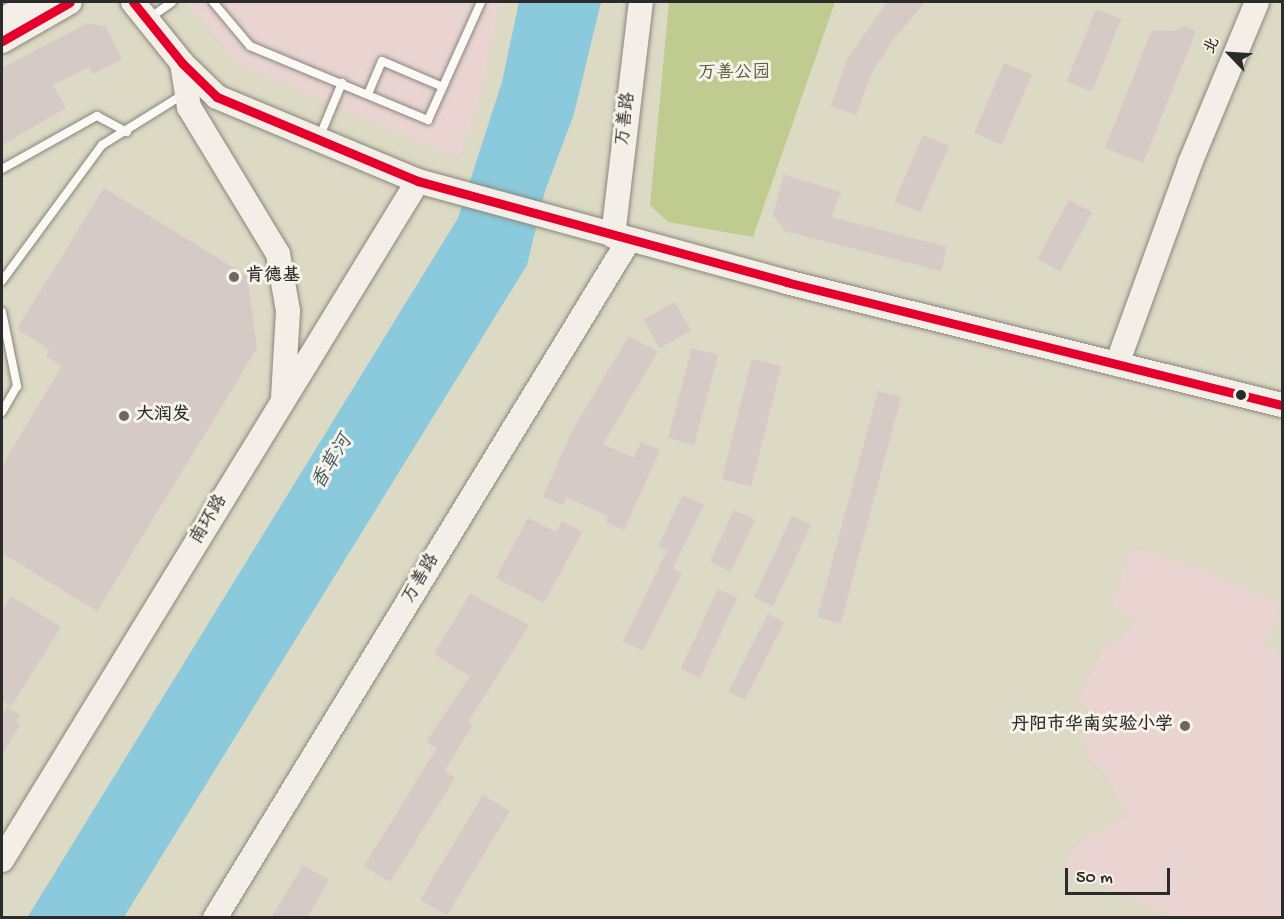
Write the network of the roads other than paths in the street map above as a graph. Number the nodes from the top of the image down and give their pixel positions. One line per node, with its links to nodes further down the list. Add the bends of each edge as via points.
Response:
1 (34, 2): 9 (main road)
2 (70, 2): 10 (main road)
3 (172, 2): 8 (lane)
4 (213, 2): 11 (lane, via 250,46)
5 (481, 2): 13 (lane)
6 (641, 2): 19 (main road, 万善路)
7 (1257, 2): 22 (main road, via 1190,163)
8 (140, 10): 12 (main road, via 182,63)
9 (2, 20)
10 (2, 40)
11 (342, 83): 14 (lane); 16 (lane)
12 (194, 87): 15 (lane); 16 (main road); 23 (main road, via 189,107 278,254 288,311)
13 (443, 87): 14 (lane, via 428,120); 14 (lane, via 382,61)
14 (368, 94)
15 (127, 132): 17 (lane, via 97,116); 20 (lane, via 102,145)
16 (319, 138): 18 (main road)
17 (2, 169)
18 (418, 181): 19 (main road); 23 (main road, 南环路)
19 (621, 238): 22 (main road); 27 (main road, 万善路)
20 (2, 281)
21 (2, 312): 25 (lane, via 17,386)
22 (1117, 364): 24 (main road)
23 (282, 401): 26 (main road, 南环路)
24 (1282, 405)
25 (2, 412)
26 (2, 860)
27 (215, 918)

